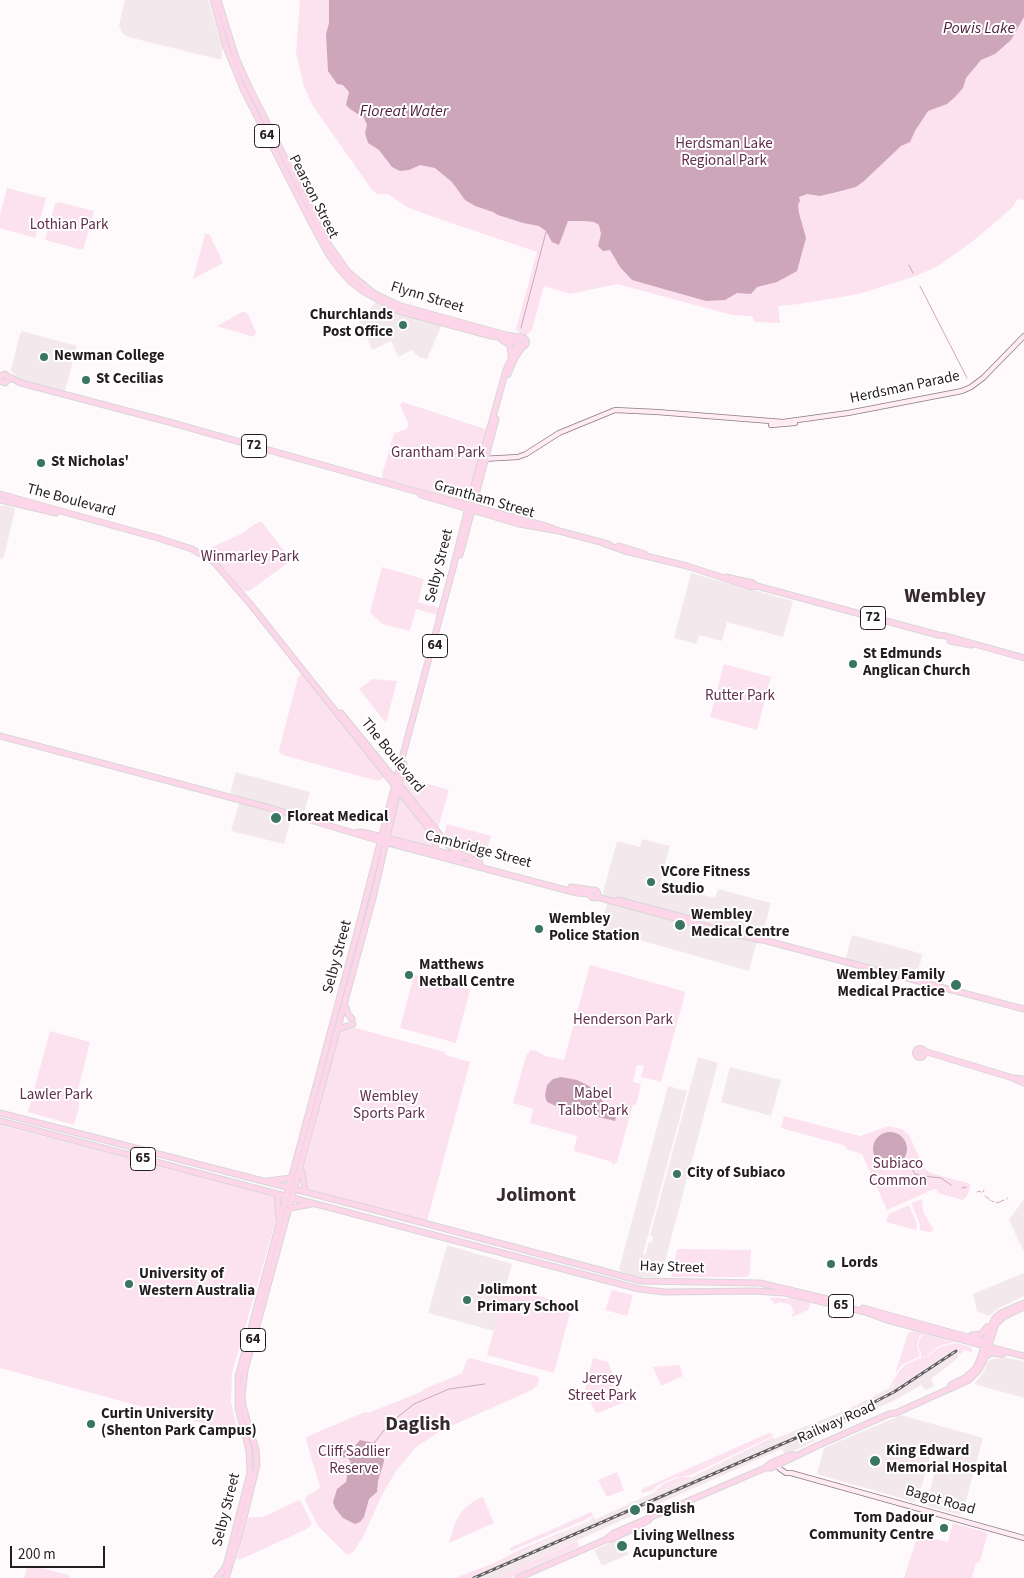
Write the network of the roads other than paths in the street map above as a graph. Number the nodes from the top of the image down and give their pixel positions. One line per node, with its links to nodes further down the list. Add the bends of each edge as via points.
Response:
1 (213, 0): 4 (main road, Pearson Street / 64, via 226,47 244,91)
2 (218, 0): 3 (main road, Pearson Street / 64, via 248,87)
3 (339, 260): 5 (main road, Flynn Street / 64, via 371,291)
4 (337, 266): 6 (main road, Flynn Street / 64, via 350,281 377,300)
5 (408, 308): 6 (main road); 9 (main road, Flynn Street / 64, via 506,335)
6 (417, 316): 7 (main road, Flynn Street / 64)
7 (491, 336): 9 (main road, Flynn Street / 64); 10 (main road, 64, via 510,345)
8 (1024, 336): 14 (main road, Herdsman Parade, via 983,378 967,389 779,426 615,410 559,434 518,457)
9 (520, 342): 10 (main road, Selby Street / 64); 14 (main road, Selby Street / 64)
10 (509, 360): 14 (main road, Selby Street / 64)
11 (0, 375): 12 (main road, 72, via 6,374)
12 (8, 380): 13 (main road, 72); 17 (main road, Grantham Street / 72, via 175,423)
13 (0, 381)
14 (483, 459): 17 (main road, Selby Street / 64)
15 (0, 494): 18 (main road, The Boulevard)
16 (0, 500): 18 (main road, The Boulevard)
17 (471, 508): 19 (main road, Grantham Street / 72); 21 (main road, Selby Street / 64)
18 (165, 541): 21 (main road, The Boulevard, via 192,549 214,562 228,576)
19 (1024, 658)
20 (0, 737): 22 (main road, Cambridge Street)
21 (397, 785): 22 (main road, Selby Street / 64); 23 (main road, The Boulevard, via 433,834); 24 (main road, The Boulevard, via 449,846)
22 (384, 840): 23 (main road, Cambridge Street); 26 (main road, Selby Street / 64); 36 (main road, Selby Street / 64)
23 (435, 853): 24 (main road, Cambridge Street); 25 (main road, Cambridge Street, via 577,893)
24 (480, 863): 25 (main road, Cambridge Street)
25 (591, 892): 27 (main road, via 595,890 598,895)
26 (345, 1004): 28 (main road, Selby Street / 64); 28 (main road, via 352,1022)
27 (1024, 1009)
28 (338, 1030): 35 (main road, Selby Street / 64)
29 (923, 1054): 30 (main road)
30 (1013, 1078): 31 (main road); 32 (main road)
31 (1024, 1079)
32 (1024, 1083)
33 (0, 1112): 37 (main road, 65)
34 (0, 1121): 41 (main road, 65)
35 (301, 1166): 39 (main road, Selby Street / 64); 40 (main road)
36 (292, 1178): 37 (main road); 38 (main road, Selby Street / 64)
37 (262, 1181): 38 (main road, 65)
38 (288, 1188): 39 (main road, 65); 42 (main road, Selby Street / 64)
39 (295, 1190): 40 (main road, Hay Street / 65); 43 (main road, Selby Street / 64)
40 (305, 1191): 47 (main road, Hay Street / 65)
41 (277, 1194): 42 (main road, 65); 46 (main road)
42 (286, 1196): 43 (main road, 65); 46 (main road, Selby Street / 64)
43 (293, 1198): 44 (main road, Hay Street / 65); 45 (main road, Selby Street / 64)
44 (314, 1204): 45 (main road); 49 (main road, Hay Street / 65)
45 (290, 1208): 48 (main road, Selby Street / 64)
46 (279, 1222): 48 (main road, Selby Street / 64)
47 (543, 1255): 49 (main road); 50 (main road); 55 (main road, Hay Street / 65, via 641,1281 776,1286)
48 (273, 1257): 53 (main road, Selby Street / 64)
49 (531, 1261): 50 (main road, Hay Street / 65)
50 (552, 1266): 56 (main road, Hay Street / 65, via 650,1291 785,1293)
51 (1024, 1303): 54 (main road)
52 (1024, 1307): 57 (main road, via 998,1322)
53 (256, 1318): 64 (main road, Selby Street / 64, via 238,1377 237,1392); 65 (main road, Selby Street / 64, via 242,1396)
54 (995, 1318): 55 (main road, via 980,1334); 57 (main road, via 988,1330)
55 (961, 1334): 57 (main road, Hay Street / 65)
56 (975, 1344): 57 (main road, Hay Street / 65); 61 (main road, via 978,1355)
57 (986, 1345): 58 (main road, Hay Street / 65); 60 (main road, Railway Road); 61 (main road)
58 (1011, 1353): 59 (main road, Hay Street / 65); 60 (main road, via 991,1353)
59 (1024, 1356)
60 (985, 1357): 62 (main road, Railway Road, via 973,1377)
61 (973, 1371): 62 (main road, Railway Road)
62 (889, 1414): 63 (main road, Railway Road)
63 (779, 1462): 66 (main road, Bagot Road, via 791,1473); 69 (main road, Railway Road)
64 (250, 1465): 65 (main road); 67 (main road, Selby Street / 64, via 226,1566)
65 (257, 1465): 68 (main road, Selby Street / 64)
66 (1024, 1538)
67 (219, 1578)
68 (226, 1578)
69 (518, 1578)

